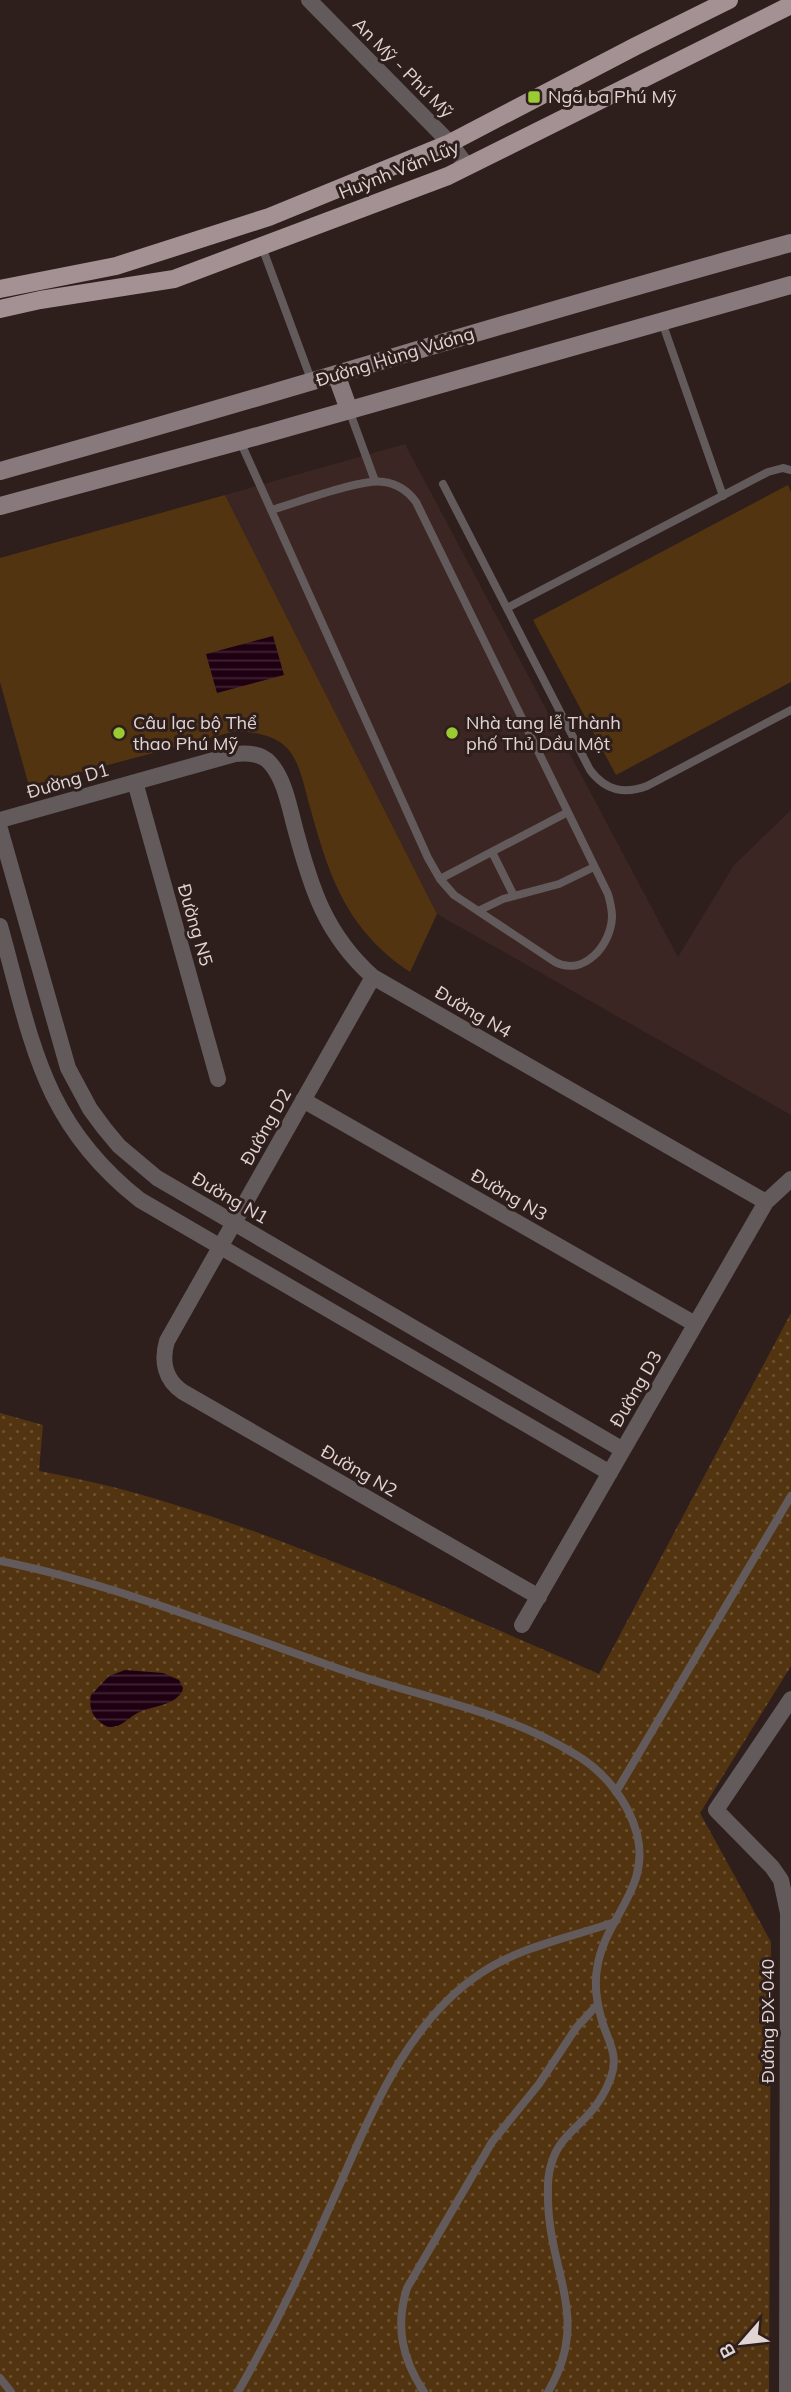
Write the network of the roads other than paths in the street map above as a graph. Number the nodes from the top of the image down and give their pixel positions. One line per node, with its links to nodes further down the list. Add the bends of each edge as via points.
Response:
1 (309, 0): 4 (street, An Mỹ - Phú Mỹ)
2 (729, 0): 4 (main road, Huỳnh Văn Lũy)
3 (791, 5): 5 (main road, Huỳnh Văn Lũy)
4 (450, 143): 5 (street, An Mỹ - Phú Mỹ); 9 (main road, Huỳnh Văn Lũy, via 256,222 116,266)
5 (467, 166): 7 (main road, Huỳnh Văn Lũy)
6 (791, 243): 12 (main road, Đường Hùng Vương)
7 (262, 246): 10 (main road, Huỳnh Văn Lũy, via 174,279); 13 (lane)
8 (791, 285): 11 (main road)
9 (0, 289)
10 (0, 309)
11 (662, 322): 14 (main road); 20 (lane)
12 (336, 374): 13 (main road, Đường Hùng Vương); 14 (main road)
13 (312, 382): 17 (main road, Đường Hùng Vương)
14 (349, 410): 15 (main road); 18 (lane)
15 (240, 441): 21 (main road); 22 (lane)
16 (791, 470): 20 (lane, via 775,469)
17 (0, 471)
18 (375, 481): 22 (lane); 27 (lane, via 396,485 416,502)
19 (443, 484): 23 (lane)
20 (723, 495): 23 (lane)
21 (0, 506)
22 (271, 510): 32 (lane)
23 (507, 608): 24 (lane, via 590,770 608,787 627,791 647,786)
24 (791, 710)
25 (268, 760): 26 (street, Đường D1, via 235,754); 36 (street, Đường N4, via 284,790 318,903 340,942)
26 (135, 782): 28 (street, Đường D1); 37 (street, Đường N5)
27 (568, 812): 30 (lane); 31 (lane)
28 (0, 820)
29 (0, 829): 41 (street, Đường N1, via 60,1046 90,1109 119,1146 157,1178)
30 (492, 852): 32 (lane); 33 (lane)
31 (594, 867): 33 (lane, via 551,887); 34 (lane, via 611,904 611,926 601,947 583,964 562,965)
32 (439, 879): 34 (lane)
33 (514, 896): 34 (lane)
34 (478, 911)
35 (0, 926): 42 (street, via 36,1055 66,1122 119,1183)
36 (373, 976): 38 (street, Đường D2); 40 (street, Đường N4)
37 (218, 1079)
38 (303, 1100): 41 (street, Đường D2); 43 (street, Đường N3)
39 (791, 1179): 40 (street, Đường D3)
40 (766, 1202): 43 (street, Đường D3)
41 (234, 1223): 42 (street, Đường D2); 45 (street, Đường N1)
42 (220, 1247): 44 (street, Đường D2, via 167,1340); 46 (street)
43 (695, 1324): 45 (street, Đường D3)
44 (167, 1373): 49 (street, Đường N2, via 183,1392)
45 (623, 1450): 46 (street, Đường D3)
46 (610, 1472): 49 (street, Đường D3)
47 (791, 1496): 52 (lane)
48 (0, 1561): 52 (lane, via 109,1589 504,1722 573,1752)
49 (538, 1597): 50 (street, Đường D3)
50 (522, 1625)
51 (791, 1699): 60 (street, Đường ĐX-040, via 716,1810 776,1874 788,1913)
52 (617, 1792): 53 (lane, via 632,1820 639,1850 631,1895)
53 (615, 1922): 54 (lane, via 596,1971); 57 (lane, via 504,1959 462,1987 429,2020 384,2091 277,2320)
54 (598, 2004): 58 (lane, via 492,2142 407,2288 401,2312 402,2341); 59 (lane, via 614,2052 612,2074 598,2102 565,2137 549,2172 551,2238 569,2331 563,2363)
55 (0, 2378): 56 (lane)
56 (11, 2392)
57 (237, 2392)
58 (424, 2392)
59 (548, 2392)
60 (787, 2392)

